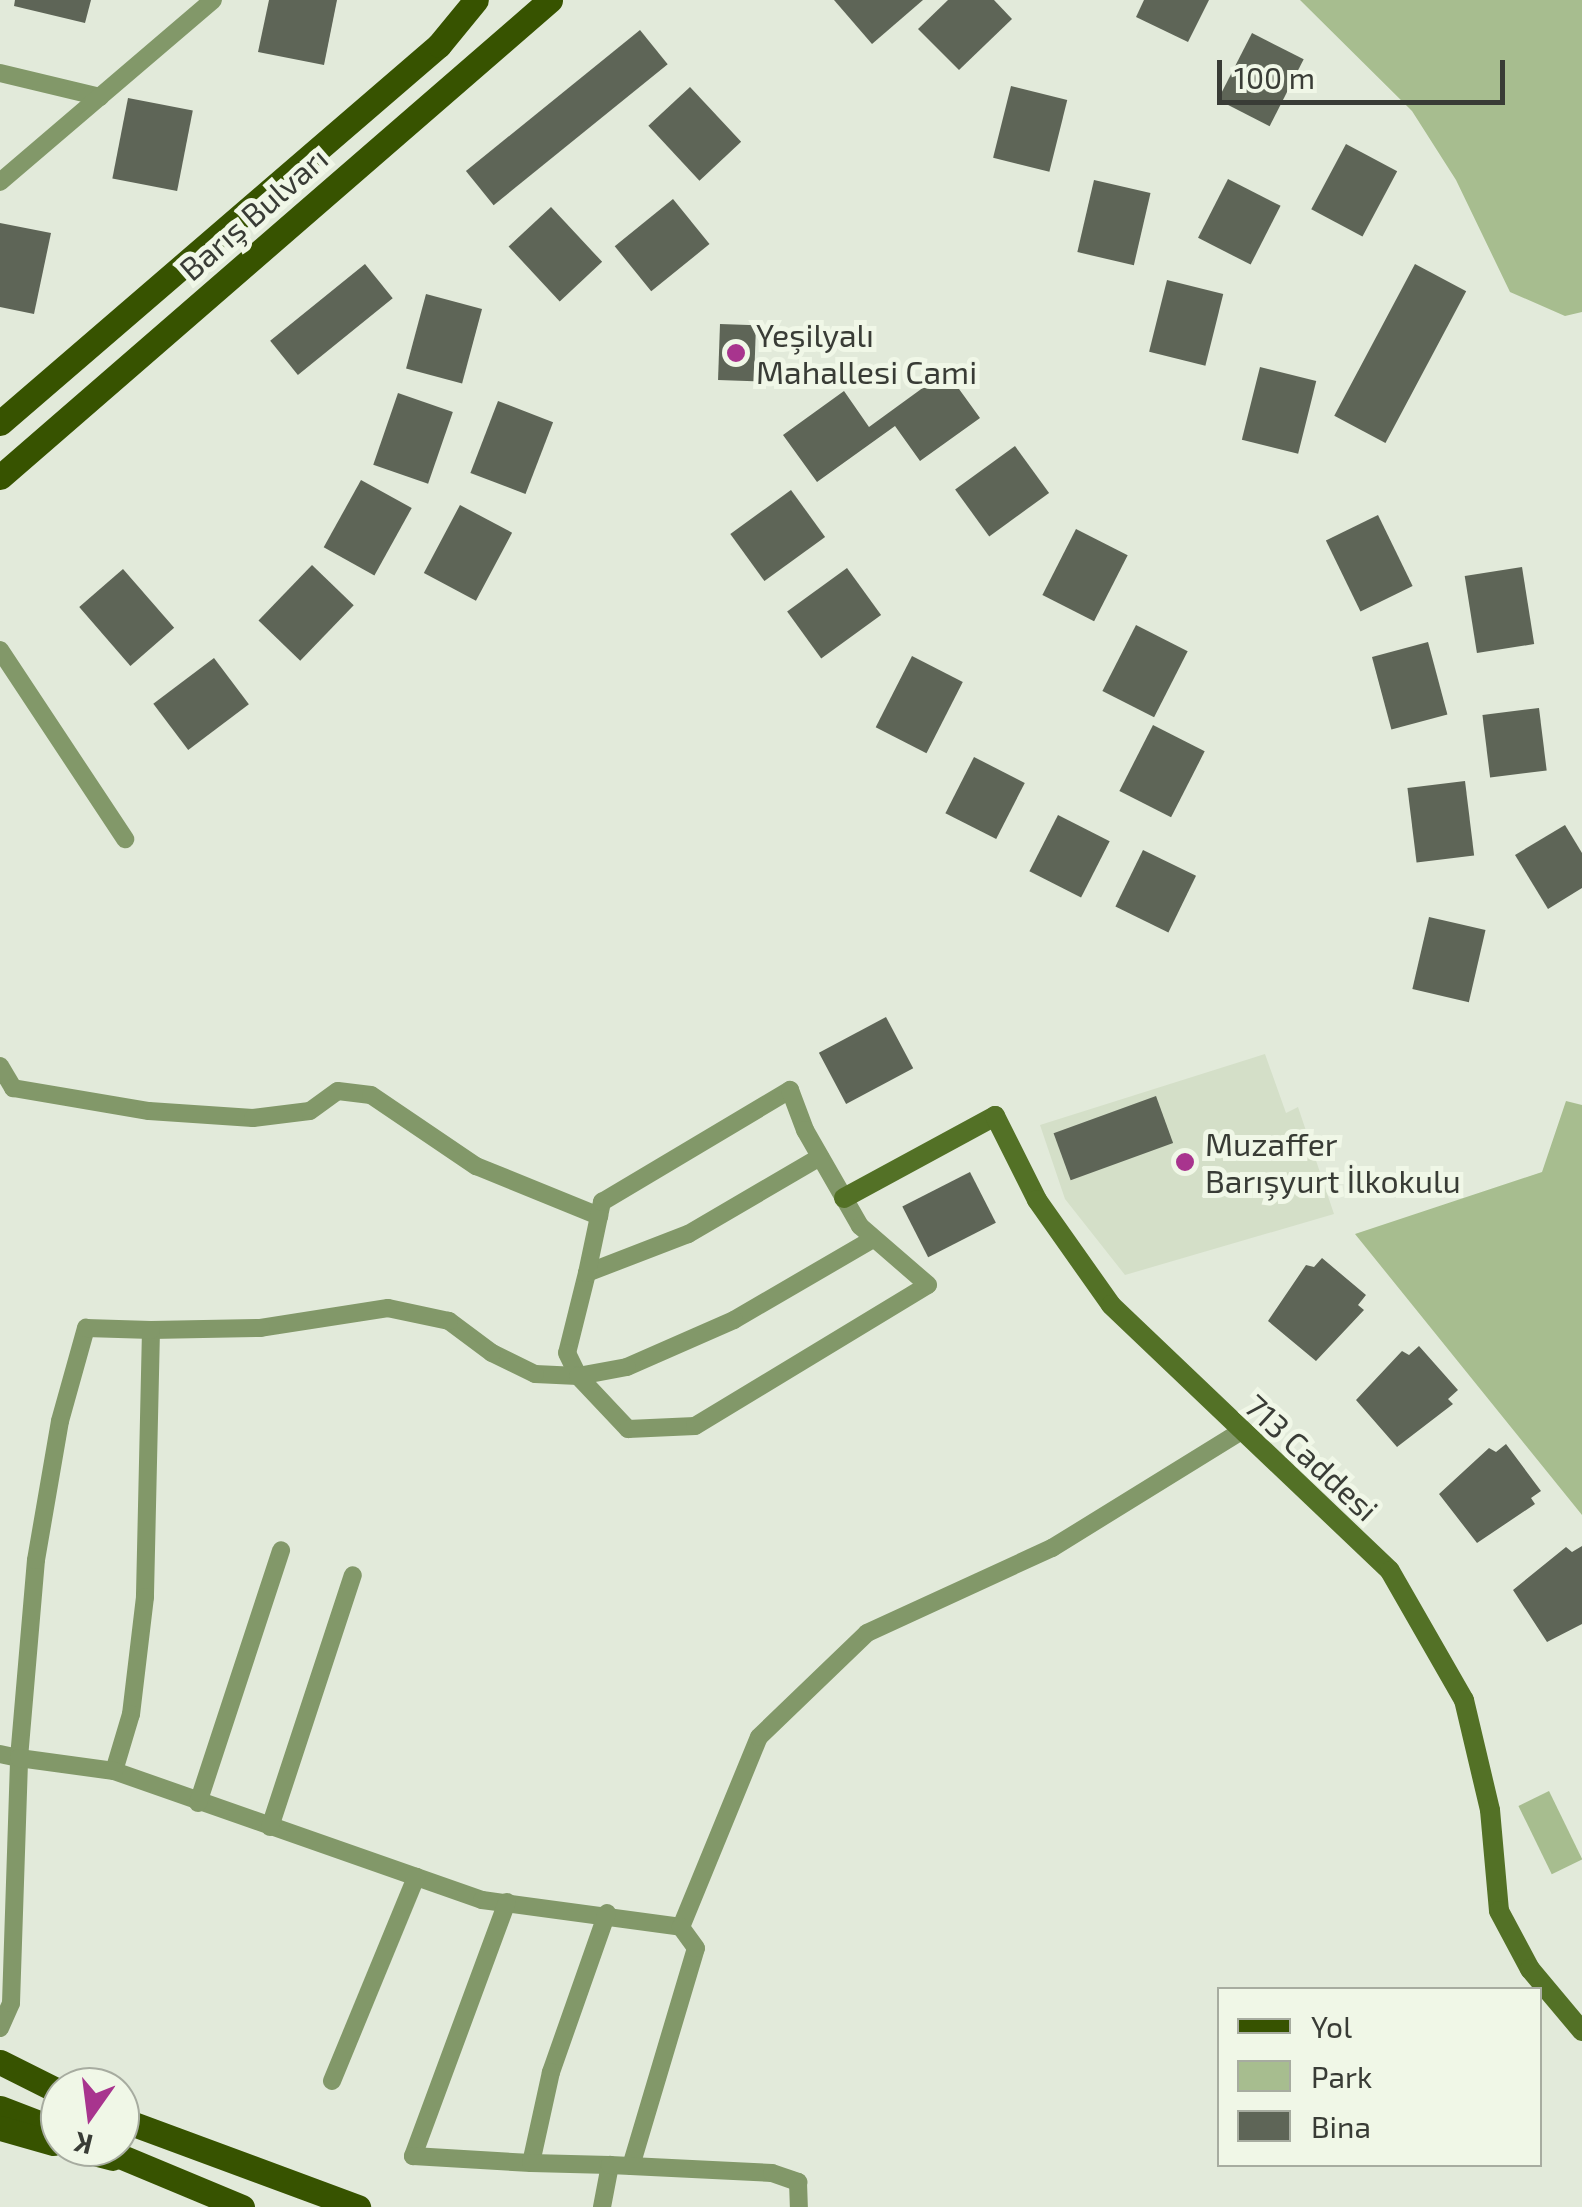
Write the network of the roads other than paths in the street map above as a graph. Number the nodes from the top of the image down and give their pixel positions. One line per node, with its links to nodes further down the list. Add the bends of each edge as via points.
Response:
1 (213, 0): 5 (street)
2 (476, 0): 7 (main road, Barış Bulvarı, via 439,45)
3 (550, 0): 8 (main road, Barış Bulvarı)
4 (0, 72): 5 (street)
5 (100, 97): 6 (street)
6 (0, 182)
7 (0, 424)
8 (0, 477)
9 (0, 650): 10 (street)
10 (125, 839)
11 (0, 1066): 12 (street)
12 (6, 1091): 15 (street, via 253,1118 310,1111 338,1091 371,1095 476,1166)
13 (820, 1157): 14 (street); 15 (street, via 790,1090 602,1202); 17 (street, via 688,1234)
14 (844, 1198): 16 (street); 20 (street, 713 Caddesi, via 995,1116 1038,1200 1111,1306)
15 (598, 1216): 17 (street)
16 (873, 1238): 19 (street, via 734,1320 627,1367); 19 (street, via 928,1285 695,1426 628,1429)
17 (586, 1273): 19 (street, via 567,1353)
18 (150, 1330): 19 (street, via 261,1328 388,1308 449,1321 535,1374); 23 (street, via 86,1328 60,1421); 24 (street, via 145,1597 131,1714)
19 (578, 1376)
20 (1240, 1432): 30 (street, via 1052,1548 867,1633 759,1737); 32 (street, 713 Caddesi, via 1390,1571 1464,1700 1490,1810 1499,1911 1530,1969)
21 (281, 1550): 25 (street)
22 (353, 1575): 26 (street)
23 (10, 1756): 24 (street); 31 (street, via 11,2003)
24 (114, 1771): 25 (street)
25 (198, 1802): 26 (street)
26 (270, 1827): 27 (street)
27 (416, 1877): 28 (street); 35 (street)
28 (507, 1902): 29 (street); 43 (street, via 413,2156)
29 (607, 1913): 30 (street); 43 (street, via 550,2072)
30 (681, 1927): 47 (street, via 696,1948)
31 (0, 2028)
32 (1582, 2031)
33 (0, 2062): 36 (main road)
34 (0, 2081): 37 (main road)
35 (332, 2081)
36 (40, 2082)
37 (40, 2094)
38 (0, 2108): 39 (main road)
39 (40, 2123)
40 (140, 2127): 50 (main road)
41 (0, 2128): 42 (main road)
42 (40, 2139)
43 (531, 2164): 44 (street)
44 (610, 2164): 47 (street); 51 (street)
45 (140, 2165): 48 (main road)
46 (140, 2166): 48 (main road)
47 (631, 2166): 52 (street, via 772,2172 798,2182)
48 (148, 2168): 49 (main road)
49 (242, 2207)
50 (358, 2207)
51 (602, 2207)
52 (799, 2207)

